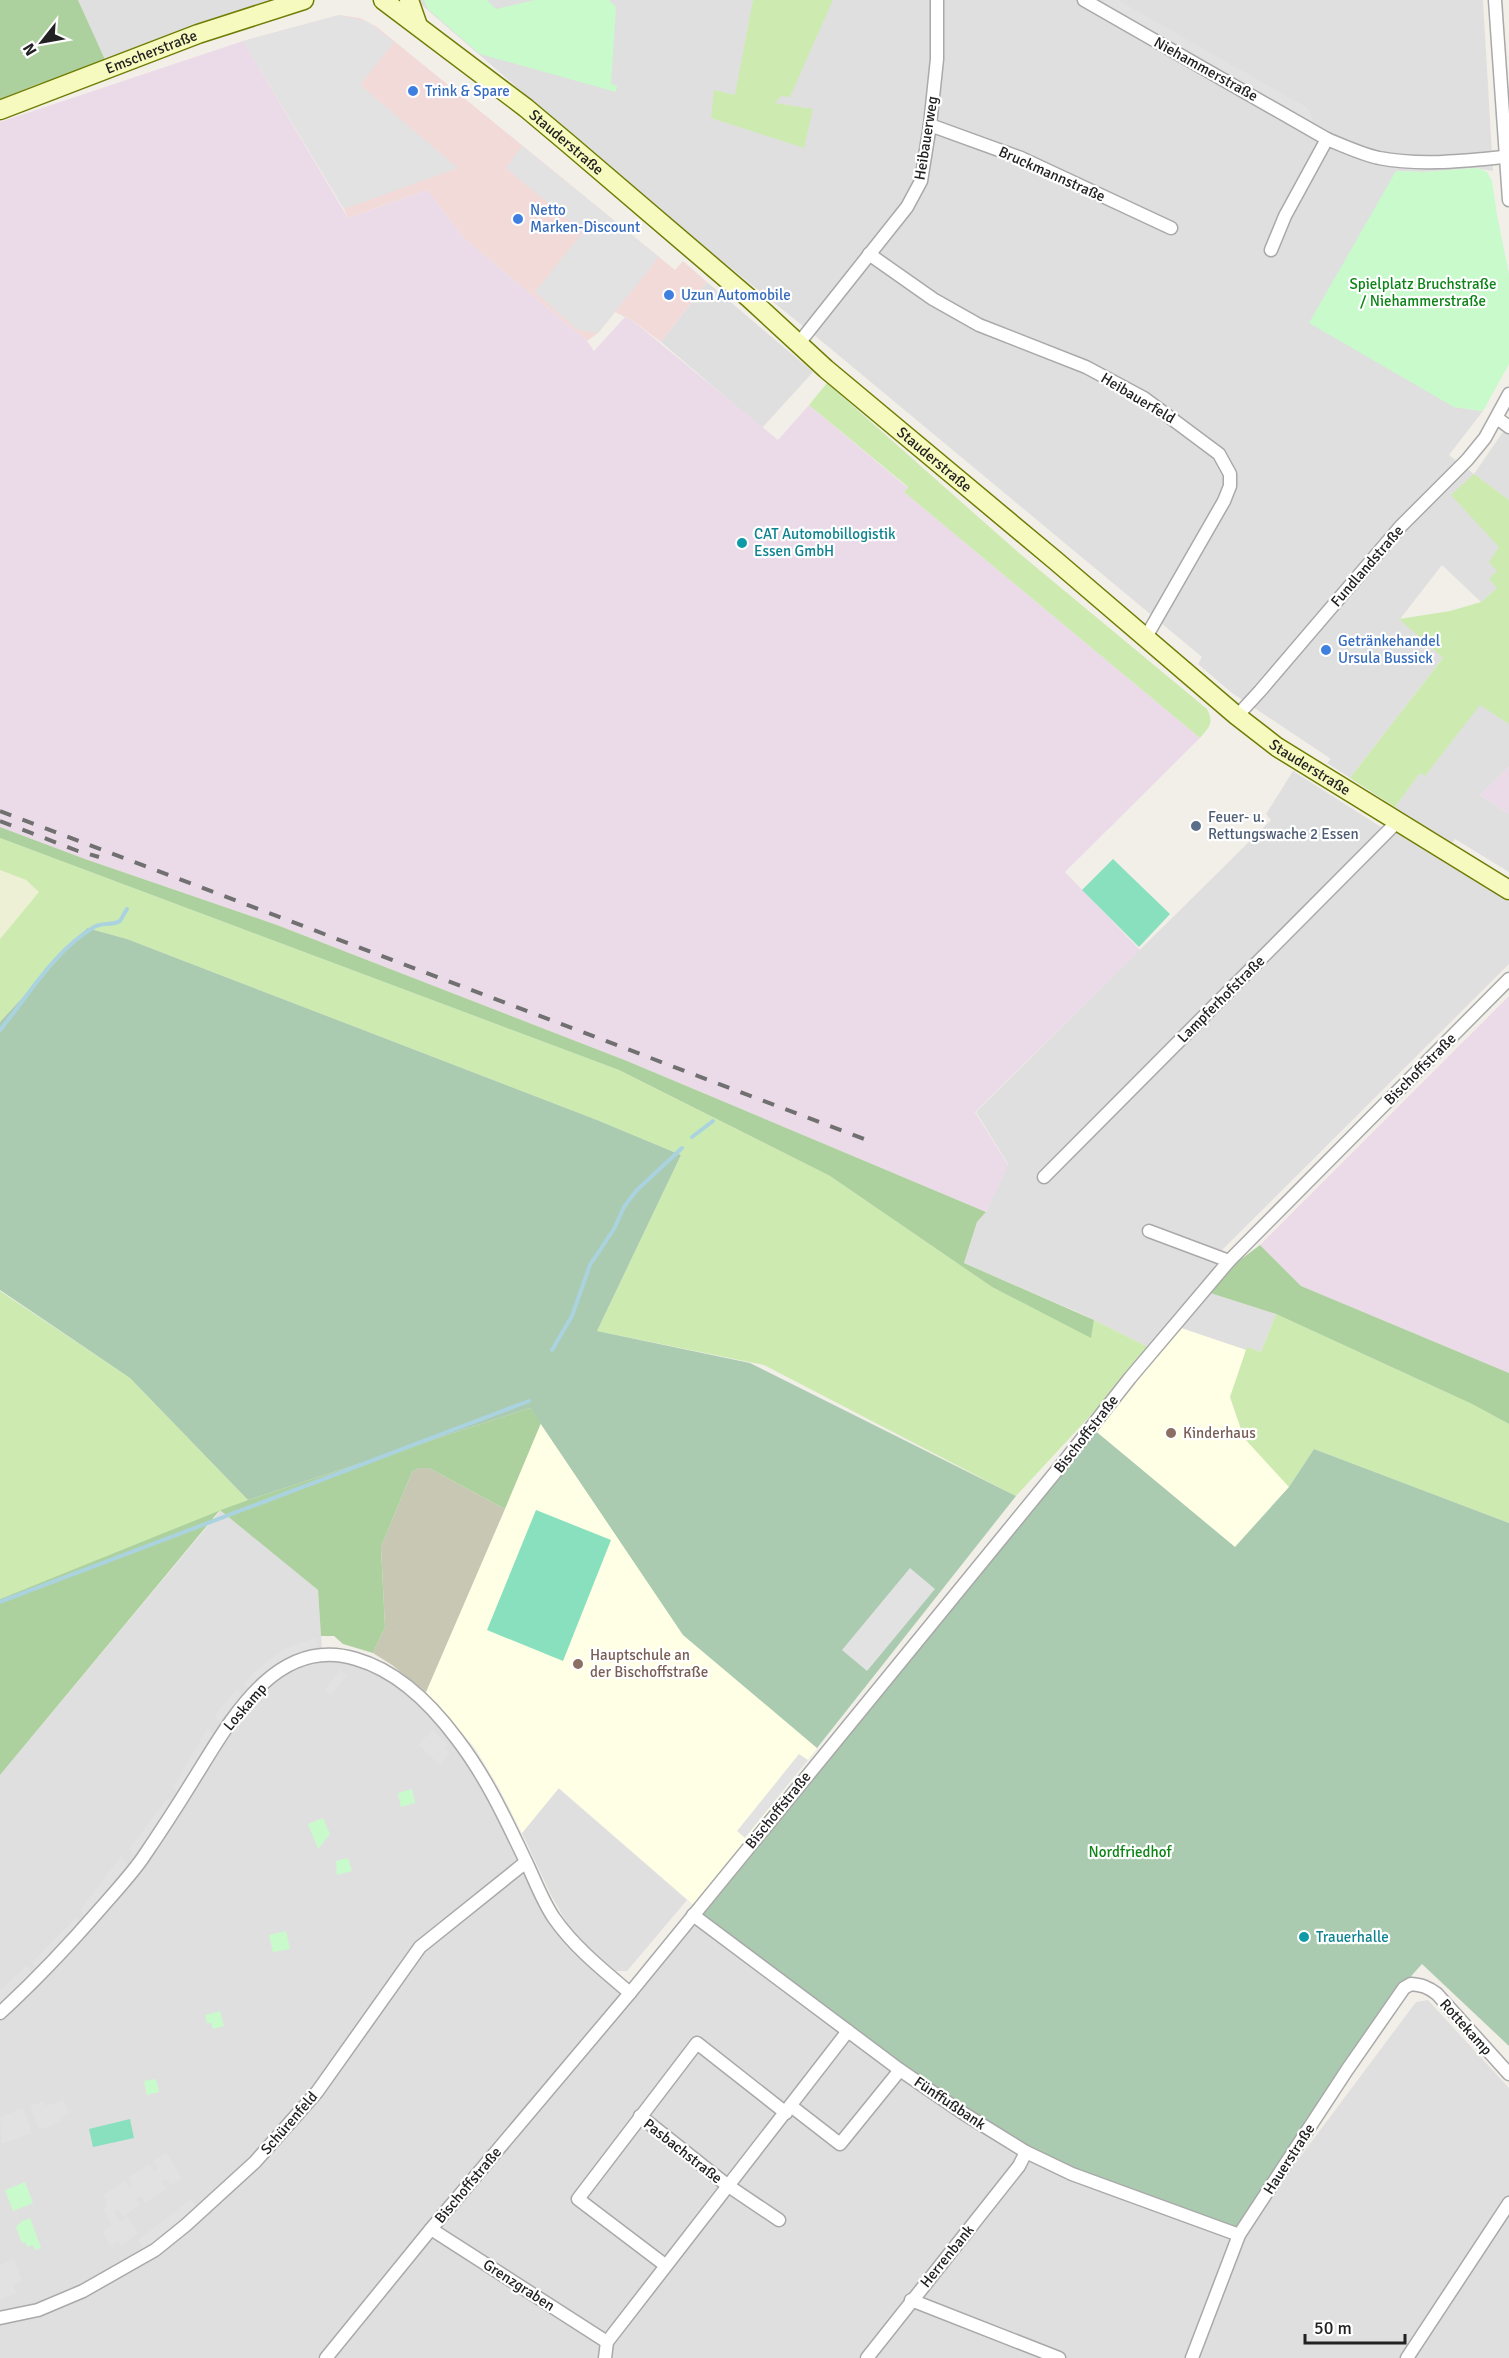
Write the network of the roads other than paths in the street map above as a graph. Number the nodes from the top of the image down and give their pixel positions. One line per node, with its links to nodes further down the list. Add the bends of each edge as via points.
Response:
1 (383, 0): 7 (main road, Stauderstraße)
2 (410, 0): 7 (main road)
3 (937, 0): 9 (street, Heibauerweg, via 937,59)
4 (1084, 0): 10 (street, Niehammerstraße)
5 (1495, 0): 11 (street)
6 (298, 1): 8 (main road, Emscherstraße, via 188,38)
7 (418, 26): 16 (main road, Stauderstraße, via 526,108)
8 (0, 110)
9 (930, 125): 13 (street, Bruckmannstraße, via 1021,158); 15 (street, Heibauerweg, via 916,193)
10 (1327, 139): 11 (street, Niehammerstraße, via 1358,152 1400,161 1435,163); 14 (street)
11 (1504, 157): 12 (street)
12 (1509, 200)
13 (1171, 228)
14 (1270, 250)
15 (869, 254): 16 (street, Heibauerweg); 20 (street, Heibauerfeld, via 933,299 979,325 1086,367 1126,388 1219,454 1230,474 1230,486)
16 (799, 343): 20 (main road, Stauderstraße)
17 (1509, 394): 18 (street, Fundlandstraße)
18 (1497, 418): 19 (street); 21 (street, Fundlandstraße, via 1467,460 1401,526)
19 (1509, 427)
20 (1146, 637): 21 (main road, Stauderstraße)
21 (1237, 716): 22 (main road, Stauderstraße, via 1277,747)
22 (1398, 820): 23 (main road, Stauderstraße); 25 (street, Lampferhofstraße)
23 (1509, 890)
24 (1509, 979): 27 (street, Bischoffstraße)
25 (1044, 1177)
26 (1149, 1231): 27 (street)
27 (1229, 1261): 29 (street, Bischoffstraße)
28 (526, 1862): 31 (street, Loskamp, via 564,1931); 32 (street, Loskamp, via 469,1755 417,1694 375,1664 328,1653 307,1657 288,1665 249,1697 133,1871 38,1979); 46 (street, Schürenfeld, via 420,1947 317,2092 255,2162 186,2225 145,2256 83,2291 38,2310)
29 (693, 1915): 31 (street, Bischoffstraße); 33 (street, Fünffußbank)
30 (1419, 1985): 35 (street, Rottekamp, via 1437,1994); 43 (street, Hauerstraße, via 1411,1984 1396,1999)
31 (630, 1993): 42 (street, Bischoffstraße)
32 (0, 2013)
33 (848, 2031): 34 (street, Fünffußbank); 36 (street, Pasbachstraße)
34 (900, 2070): 36 (street, Pasbachstraße, via 840,2144); 38 (street, Fünffußbank)
35 (1509, 2074)
36 (789, 2109): 37 (street, Pasbachstraße, via 697,2043); 39 (street, Pasbachstraße)
37 (640, 2116): 39 (street, Pasbachstraße); 44 (street, Pasbachstraße, via 578,2199)
38 (1026, 2152): 43 (street, Fünffußbank, via 1072,2174); 45 (street, Herrenbank)
39 (727, 2185): 41 (street, Pasbachstraße); 44 (street, Pasbachstraße)
40 (1509, 2203): 53 (street)
41 (779, 2220)
42 (431, 2229): 47 (street, Grenzgraben); 48 (street, Bischoffstraße)
43 (1239, 2235): 52 (street, Hauerstraße)
44 (665, 2265): 47 (street, Pasbachstraße)
45 (912, 2300): 50 (street, Herrenbank); 51 (street)
46 (0, 2318)
47 (607, 2342): 49 (street, Pasbachstraße)
48 (326, 2358)
49 (605, 2358)
50 (867, 2358)
51 (1059, 2358)
52 (1192, 2358)
53 (1407, 2358)

